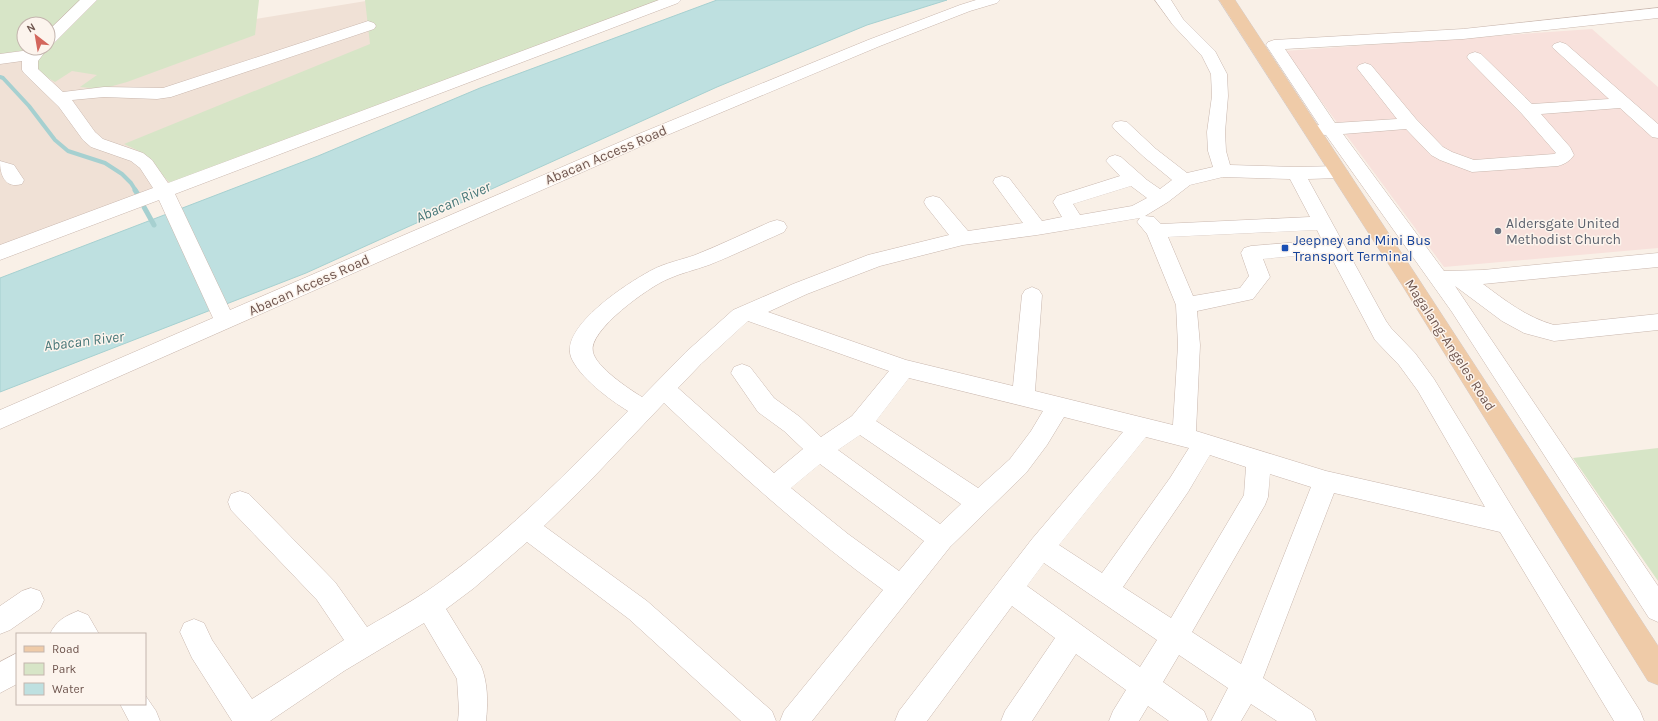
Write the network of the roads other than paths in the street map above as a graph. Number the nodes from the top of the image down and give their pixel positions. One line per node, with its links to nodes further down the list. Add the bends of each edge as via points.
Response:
1 (89, 0): 8 (street)
2 (673, 0): 33 (street)
3 (992, 0): 53 (street, Abacan Access Road, via 874,43)
4 (1163, 0): 26 (street, via 1178,22 1209,54 1219,74 1217,151)
5 (1228, 0): 22 (main road, Magalang-Angeles Road)
6 (1658, 13): 22 (street, via 1463,34 1274,45)
7 (368, 26): 16 (street, via 165,93)
8 (56, 32)
9 (1560, 47): 18 (street)
10 (16, 55): 14 (street)
11 (33, 56): 17 (street, via 30,60 30,70)
12 (238, 56): 16 (street, via 178,73)
13 (1475, 57): 19 (street)
14 (0, 58)
15 (1365, 68): 20 (street)
16 (130, 92): 17 (street, via 86,92)
17 (60, 98): 33 (street, via 89,136 97,143 138,158 146,164)
18 (1623, 103): 19 (street); 23 (street)
19 (1528, 110): 20 (street, via 1564,151 1565,155 1558,160 1472,166 1437,151)
20 (1410, 123): 22 (street)
21 (1121, 126): 31 (street, via 1150,154)
22 (1322, 130): 27 (main road, Magalang-Angeles Road); 49 (street)
23 (1658, 133)
24 (1115, 161): 29 (street)
25 (0, 167): 30 (street, via 8,169)
26 (1223, 170): 28 (street); 31 (street)
27 (1339, 172): 28 (street); 72 (main road, Magalang-Angeles Road)
28 (1296, 173): 38 (street)
29 (1134, 178): 34 (street); 37 (street, via 1064,200 1062,202)
30 (16, 180)
31 (1184, 180): 34 (street)
32 (1002, 182): 40 (street)
33 (166, 193): 45 (street); 53 (street)
34 (1161, 198): 36 (street)
35 (933, 202): 43 (street)
36 (1137, 212): 37 (street); 42 (street)
37 (1074, 221): 40 (street)
38 (1322, 223): 41 (street); 44 (street)
39 (777, 228): 60 (street, via 702,260 660,274 616,303 601,316 585,337 581,346 582,356 594,371 613,390)
40 (1037, 228): 43 (street)
41 (1238, 228): 42 (street); 46 (street)
42 (1156, 231): 51 (street)
43 (962, 238): 52 (street, via 875,260)
44 (1335, 246): 46 (street); 73 (street, via 1384,334 1426,385)
45 (0, 253)
46 (1251, 254): 51 (street, via 1260,277 1246,294)
47 (1658, 260): 48 (street)
48 (1460, 278): 49 (street); 54 (street, via 1509,316 1532,327 1554,333)
49 (1440, 279): 71 (street)
50 (1032, 295): 58 (street)
51 (1186, 305): 64 (street)
52 (747, 312): 55 (street); 57 (street, via 688,363)
53 (223, 318): 61 (street, Abacan Access Road)
54 (1658, 322)
55 (904, 368): 58 (street); 62 (street)
56 (742, 372): 65 (street, via 766,406 792,424)
57 (664, 389): 60 (street); 68 (street)
58 (1022, 396): 59 (street)
59 (1059, 405): 63 (street); 70 (street, via 1018,466)
60 (644, 410): 74 (street)
61 (0, 420)
62 (860, 423): 65 (street); 70 (street)
63 (1142, 426): 64 (street); 76 (street)
64 (1194, 440): 66 (street); 79 (street, via 1180,485)
65 (819, 450): 68 (street); 75 (street)
66 (1259, 461): 67 (street); 88 (street, via 1256,497)
67 (1326, 481): 73 (street); 93 (street)
68 (773, 488): 77 (street)
69 (240, 502): 89 (street, via 326,591)
70 (980, 503): 75 (street)
71 (1588, 505): 72 (street); 82 (street)
72 (1557, 512): 91 (main road, Magalang-Angeles Road)
73 (1508, 523): 107 (street)
74 (526, 527): 81 (street, via 465,579); 96 (street, via 638,610)
75 (941, 539): 77 (street)
76 (1041, 547): 78 (street); 79 (street)
77 (901, 588): 100 (street)
78 (1010, 589): 87 (street); 101 (street)
79 (1106, 590): 88 (street)
80 (31, 600): 83 (street)
81 (428, 606): 89 (street); 99 (street, via 471,676 474,710)
82 (1658, 608)
83 (0, 621)
84 (194, 632): 97 (street)
85 (65, 633): 86 (street, via 78,624)
86 (84, 633)
87 (1073, 635): 94 (street); 102 (street)
88 (1175, 636): 93 (street); 94 (street)
89 (363, 644): 97 (street)
90 (16, 668): 92 (street)
91 (1658, 671)
92 (0, 679)
93 (1247, 683): 105 (street); 106 (street)
94 (1145, 687): 103 (street); 104 (street)
95 (135, 705): 98 (street)
96 (751, 718)
97 (247, 720)
98 (146, 721)
99 (472, 721)
100 (794, 721)
101 (909, 721)
102 (1015, 721)
103 (1123, 721)
104 (1194, 721)
105 (1225, 721)
106 (1302, 721)
107 (1630, 721)

